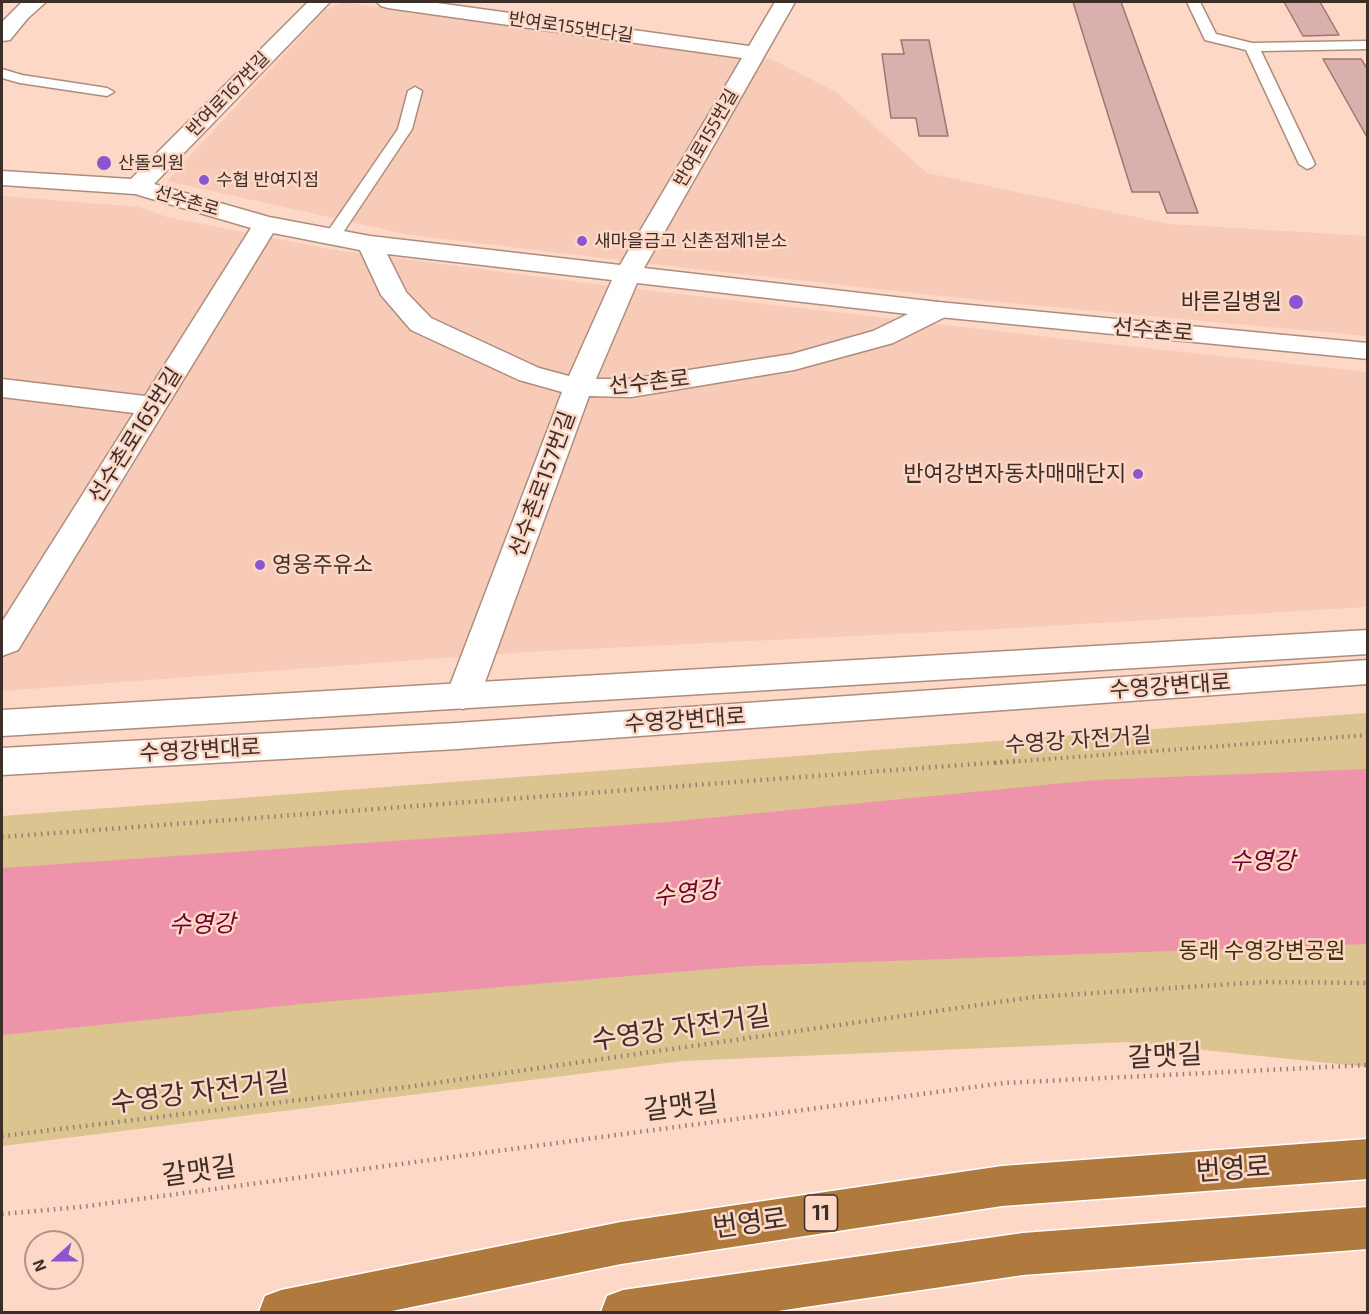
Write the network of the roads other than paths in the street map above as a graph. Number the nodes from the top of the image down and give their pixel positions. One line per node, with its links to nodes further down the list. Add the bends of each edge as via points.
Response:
1 (35, 2): 6 (street)
2 (319, 2): 15 (street, 반여로167번길)
3 (388, 2): 9 (street, 반여로155번다길)
4 (785, 2): 9 (street, 반여로155번길)
5 (1194, 2): 8 (lane, via 1210,37)
6 (2, 35)
7 (1368, 45): 8 (lane)
8 (1252, 47): 13 (lane)
9 (754, 53): 19 (street, 반여로155번길)
10 (2, 74): 12 (lane)
11 (415, 91): 17 (lane, via 405,129)
12 (107, 92)
13 (1306, 164)
14 (2, 178): 15 (street, 선수촌로)
15 (138, 187): 16 (street, 선수촌로)
16 (266, 224): 17 (street, 선수촌로); 24 (street, 선수촌로165번길)
17 (332, 237): 18 (street, 선수촌로)
18 (370, 244): 19 (street, 선수촌로); 22 (street, 선수촌로, via 394,295 421,324 528,374)
19 (628, 274): 20 (street, 선수촌로); 22 (street, 선수촌로157번길)
20 (938, 310): 21 (street, 선수촌로); 22 (street, 선수촌로, via 884,337 794,362 631,388)
21 (1368, 351)
22 (578, 387): 28 (street, 선수촌로157번길)
23 (2, 388): 24 (street)
24 (153, 406): 26 (street, 선수촌로165번길)
25 (1368, 642): 28 (street, 수영강변대로)
26 (2, 644)
27 (1368, 672): 30 (street, 수영강변대로, via 469,735)
28 (463, 696): 29 (street, 수영강변대로)
29 (2, 723)
30 (2, 762)
31 (1368, 1159): 33 (highway, 번영로 / 11, via 1002,1186 621,1243)
32 (1368, 1228): 34 (highway, via 1023,1254)
33 (281, 1312)
34 (623, 1312)

